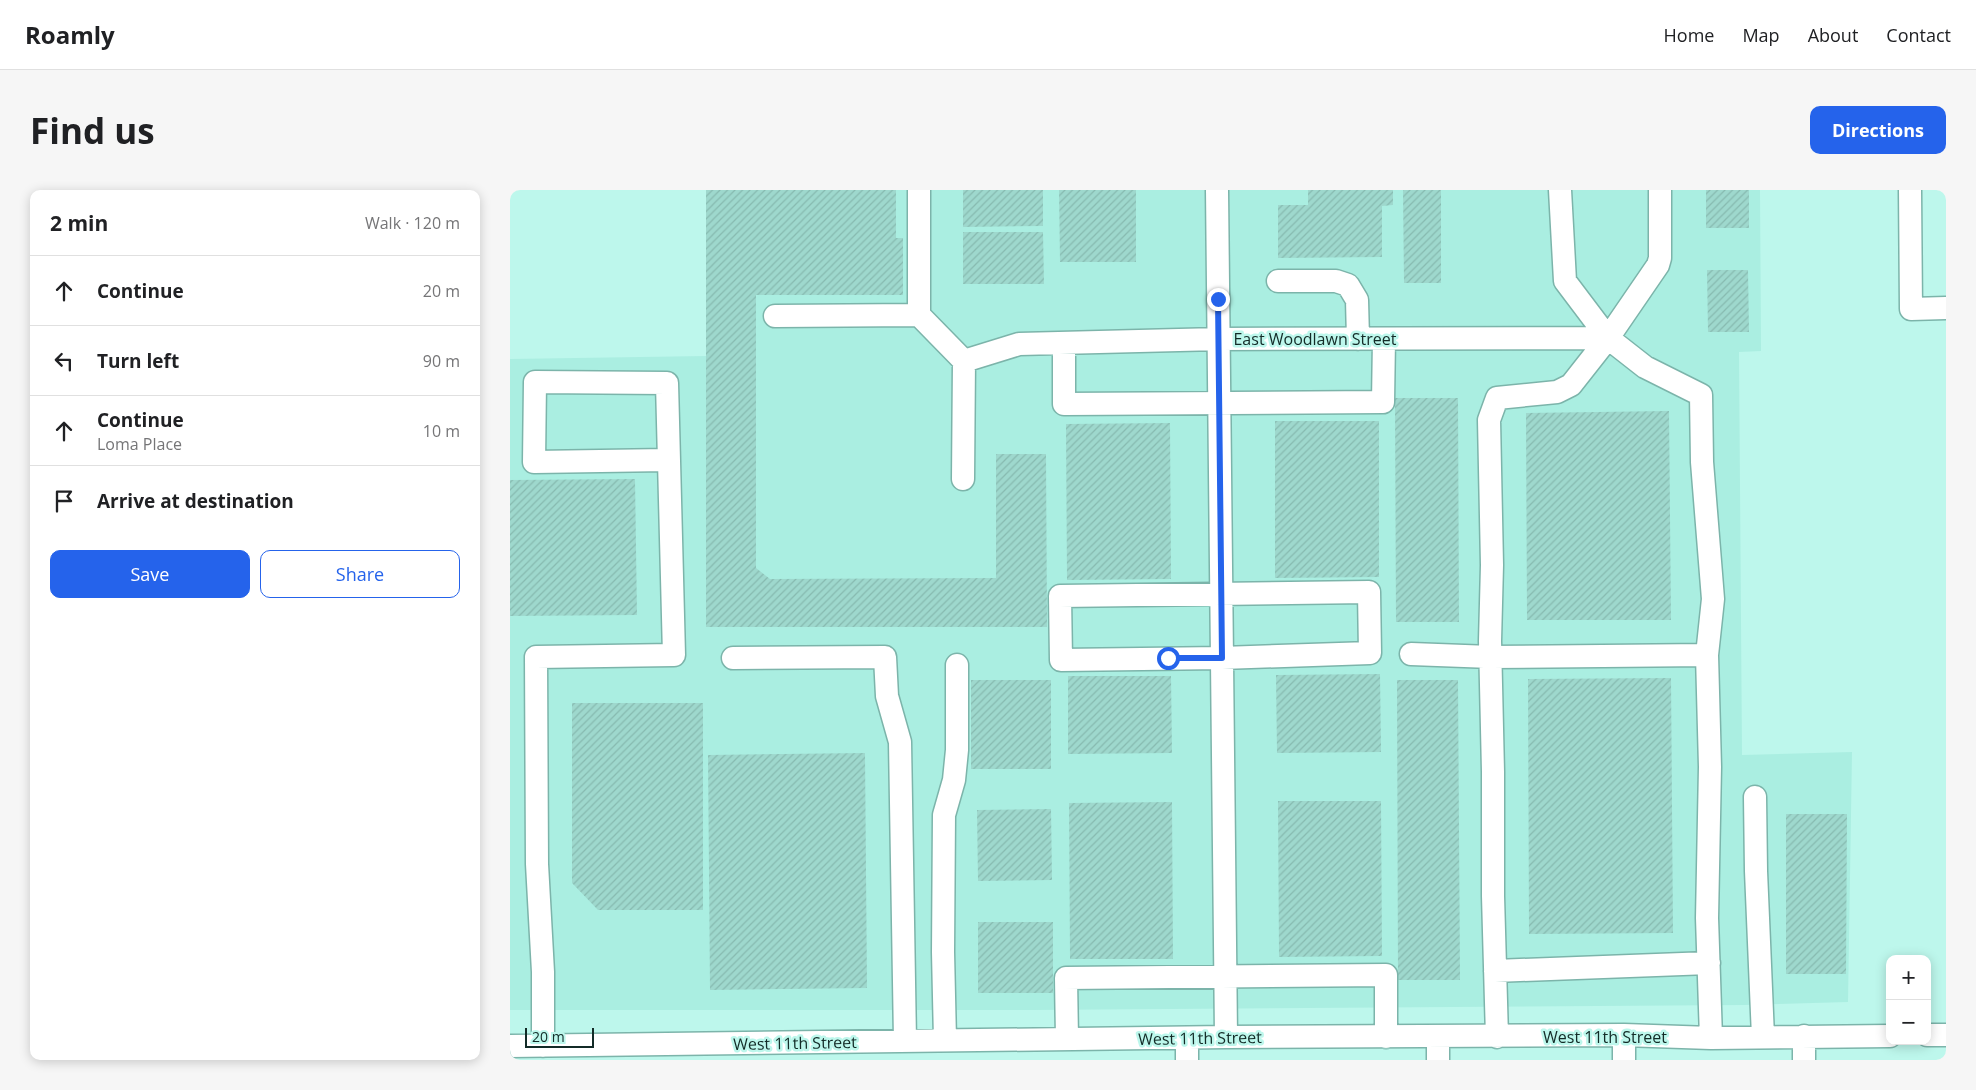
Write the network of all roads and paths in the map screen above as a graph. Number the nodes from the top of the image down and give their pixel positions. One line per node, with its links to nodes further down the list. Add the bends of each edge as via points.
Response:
1 (919, 190): 8 (street)
2 (1218, 190): 11 (street)
3 (1560, 190): 10 (street, via 1565,281)
4 (1660, 190): 10 (street, via 1658,266)
5 (1910, 190): 7 (street, via 1911,309)
6 (1278, 281): 12 (street, via 1336,281 1348,285 1357,300)
7 (1946, 308)
8 (918, 315): 9 (street); 15 (street)
9 (775, 316)
10 (1608, 338): 13 (street, East Woodlawn Street); 21 (street, via 1645,367 1701,396 1702,462 1713,599); 22 (street, via 1571,385 1557,392 1496,398 1489,420)
11 (1219, 339): 12 (street, East Woodlawn Street); 14 (street, East Woodlawn Street); 16 (street)
12 (1358, 339): 13 (street, East Woodlawn Street)
13 (1384, 339): 16 (street, via 1383,402)
14 (1064, 343): 15 (street, East Woodlawn Street, via 1019,344); 16 (street, via 1064,404)
15 (964, 361): 18 (street)
16 (1220, 403): 19 (street)
17 (668, 460): 17 (street, via 667,383 535,382 534,462); 45 (street, via 674,655 536,656 537,864)
18 (963, 479)
19 (1221, 594): 24 (street); 24 (street, via 1369,592 1370,653); 24 (street, via 1060,596 1061,660)
20 (1412, 654): 22 (street)
21 (1707, 655): 22 (street); 27 (street)
22 (1491, 656): 28 (street)
23 (733, 658): 44 (street, via 885,657 887,696 900,742)
24 (1222, 658): 29 (street)
25 (957, 665): 43 (street, via 956,757 954,780 944,815)
26 (1756, 797): 39 (street)
27 (1709, 963): 28 (street); 41 (street)
28 (1495, 971): 38 (street)
29 (1224, 977): 35 (street); 36 (street, via 1386,975); 42 (street, via 1066,978)
30 (1946, 1035): 34 (street)
31 (1624, 1036): 38 (street, West 11th Street); 41 (street, West 11th Street); 51 (street)
32 (1804, 1036): 33 (street, West 11th Street); 39 (street, West 11th Street); 52 (street)
33 (1886, 1036)
34 (1931, 1036)
35 (1226, 1037): 36 (street, West 11th Street); 40 (street, West 11th Street)
36 (1386, 1037): 37 (street, West 11th Street)
37 (1438, 1037): 38 (street, West 11th Street); 50 (street)
38 (1498, 1037)
39 (1763, 1037): 41 (street, West 11th Street)
40 (1187, 1038): 42 (street, West 11th Street); 49 (street)
41 (1710, 1038)
42 (1067, 1039): 46 (street, West 11th Street)
43 (945, 1040): 44 (street, West 11th Street); 46 (street, West 11th Street)
44 (905, 1041): 48 (street, West 11th Street)
45 (543, 1046): 47 (street, West 11th Street); 48 (street, West 11th Street)
46 (992, 1050)
47 (517, 1051)
48 (839, 1052)
49 (1187, 1060)
50 (1438, 1060)
51 (1624, 1060)
52 (1804, 1060)

